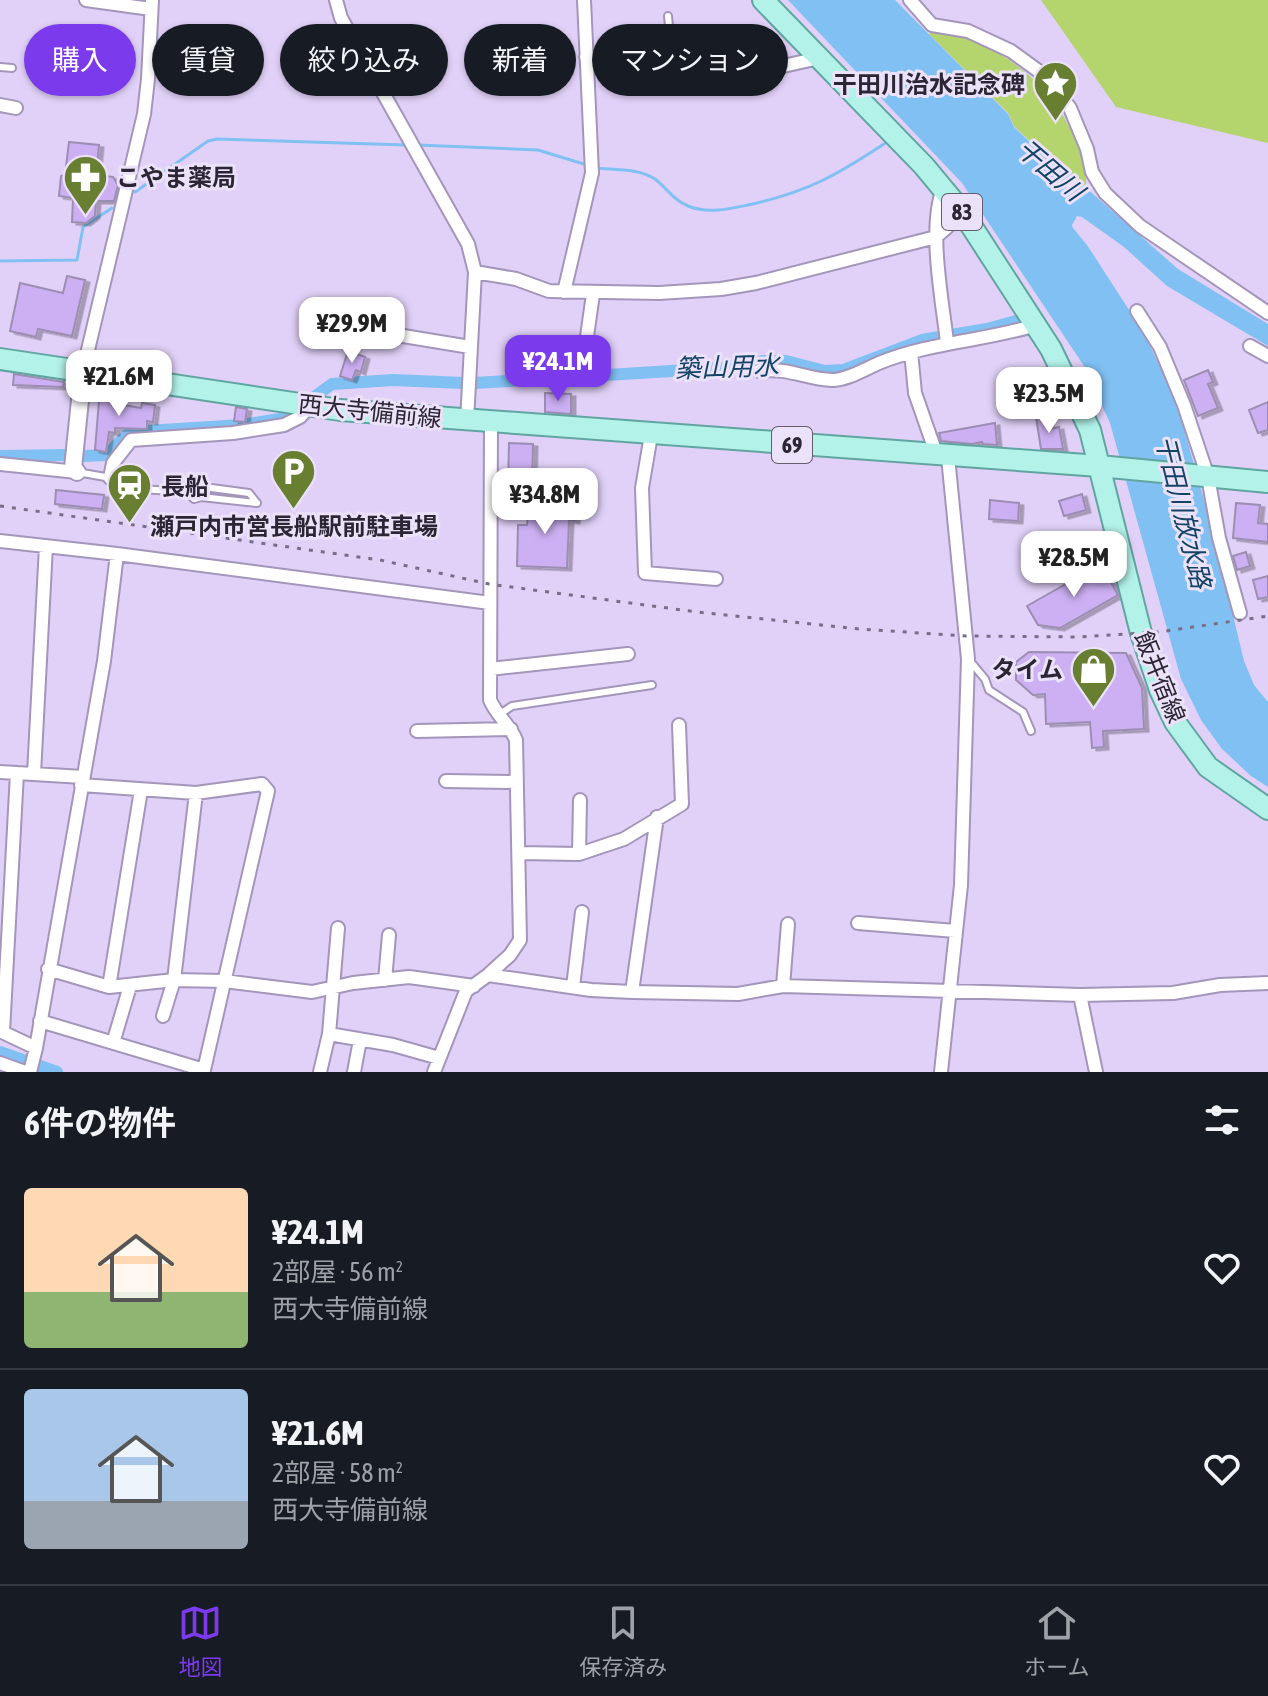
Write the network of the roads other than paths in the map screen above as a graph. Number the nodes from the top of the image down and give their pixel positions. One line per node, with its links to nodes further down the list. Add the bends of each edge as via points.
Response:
1 (86, 0): 6 (street)
2 (584, 0): 9 (street)
3 (763, 0): 11 (main road, 飯井宿線 / 83)
4 (910, 0): 24 (street, via 932,25 968,31 1011,51 1044,75 1070,108 1092,172 1105,193 1140,226)
5 (335, 1): 20 (street, via 468,244)
6 (152, 5): 33 (street, via 144,114)
7 (668, 16): 8 (lane)
8 (669, 24)
9 (586, 57): 10 (street); 21 (street, via 592,173)
10 (592, 58)
11 (819, 58): 12 (street); 17 (main road, 飯井宿線 / 83)
12 (788, 65)
13 (0, 67): 14 (lane)
14 (12, 68)
15 (0, 105): 16 (street)
16 (16, 108)
17 (943, 189): 18 (main road, 飯井宿線 / 83); 19 (street)
18 (963, 213): 19 (street); 25 (main road, 飯井宿線 / 83)
19 (936, 237): 22 (street, via 721,289); 27 (street)
20 (475, 272): 21 (street); 29 (street)
21 (564, 292): 22 (street)
22 (593, 294): 35 (street)
23 (1137, 311): 44 (street, via 1173,377)
24 (1268, 313)
25 (1036, 325): 27 (street); 42 (main road, 飯井宿線 / 83)
26 (373, 331): 29 (street)
27 (946, 337): 30 (street)
28 (1250, 346): 31 (street)
29 (470, 347): 37 (street)
30 (911, 352): 34 (street, via 835,380 779,368); 40 (street, via 915,393)
31 (1268, 356)
32 (0, 359): 33 (main road, 西大寺備前線 / 69)
33 (83, 371): 36 (main road, 西大寺備前線 / 69); 43 (street, via 73,468)
34 (759, 371)
35 (582, 372)
36 (310, 406): 37 (main road, 西大寺備前線 / 69); 45 (street, via 284,425 131,440 113,463)
37 (467, 421): 38 (main road, 西大寺備前線 / 69)
38 (491, 423): 39 (main road, 西大寺備前線 / 69); 54 (street)
39 (651, 435): 40 (main road, 西大寺備前線 / 69); 53 (street, via 642,488 645,573)
40 (943, 456): 42 (main road, 西大寺備前線 / 69); 57 (street)
41 (0, 464): 43 (street)
42 (1107, 467): 44 (main road, 西大寺備前線 / 69); 74 (main road, 飯井宿線 / 83, via 1141,633 1175,722 1208,767)
43 (77, 472): 45 (lane)
44 (1204, 476): 46 (main road, 西大寺備前線 / 69); 55 (street)
45 (110, 478): 48 (lane, via 141,489)
46 (1268, 482)
47 (204, 487): 48 (lane, via 192,481); 49 (lane); 49 (lane, via 249,493 257,503)
48 (186, 492): 49 (lane, via 190,498)
49 (201, 497)
50 (0, 541): 51 (street)
51 (46, 546): 52 (street); 67 (street)
52 (117, 554): 54 (street); 68 (street)
53 (716, 579)
54 (490, 603): 58 (street)
55 (1240, 613)
56 (628, 654): 58 (street)
57 (968, 659): 64 (lane, via 989,690 1023,712); 82 (street)
58 (490, 669): 60 (street, via 490,700)
59 (652, 685): 60 (lane, via 512,706)
60 (497, 716): 62 (street)
61 (679, 725): 75 (street, via 682,804)
62 (511, 729): 63 (street); 70 (street)
63 (417, 731)
64 (1031, 731)
65 (0, 772): 66 (street)
66 (17, 773): 67 (street); 101 (street)
67 (34, 774): 68 (street)
68 (82, 781): 71 (street); 84 (street)
69 (446, 781): 70 (street)
70 (517, 782): 76 (street)
71 (141, 790): 72 (street); 93 (street)
72 (196, 793): 86 (street); 88 (street, via 262,784 268,791)
73 (580, 800): 77 (street)
74 (1268, 809)
75 (657, 817): 77 (street, via 624,839); 96 (street)
76 (519, 853): 77 (street); 85 (street, via 520,940)
77 (579, 854)
78 (582, 912): 94 (street)
79 (858, 923): 82 (street)
80 (788, 924): 92 (street)
81 (338, 928): 95 (street)
82 (955, 931): 97 (street)
83 (389, 935): 87 (street)
84 (48, 969): 93 (street); 100 (street)
85 (488, 975): 91 (street); 94 (street)
86 (174, 980): 88 (street); 90 (street); 99 (street)
87 (385, 980): 91 (street, via 409,977); 95 (street)
88 (224, 981): 95 (street, via 312,992); 104 (street, via 204,1070)
89 (1268, 983): 98 (street)
90 (130, 986): 93 (street); 104 (street)
91 (474, 986): 106 (street, via 466,991)
92 (783, 986): 96 (street, via 738,994); 97 (street)
93 (109, 987)
94 (573, 987): 96 (street)
95 (334, 988): 102 (street)
96 (632, 992)
97 (948, 992): 98 (street); 112 (street)
98 (1080, 995): 113 (street)
99 (163, 1016)
100 (40, 1021): 104 (street); 105 (street)
101 (1, 1031): 105 (street)
102 (329, 1034): 103 (street); 109 (street)
103 (360, 1040): 106 (street); 110 (street)
104 (113, 1043)
105 (36, 1048): 108 (street)
106 (439, 1058): 111 (street)
107 (0, 1063): 108 (street)
108 (24, 1072)
109 (320, 1072)
110 (354, 1072)
111 (434, 1072)
112 (941, 1072)
113 (1096, 1072)

